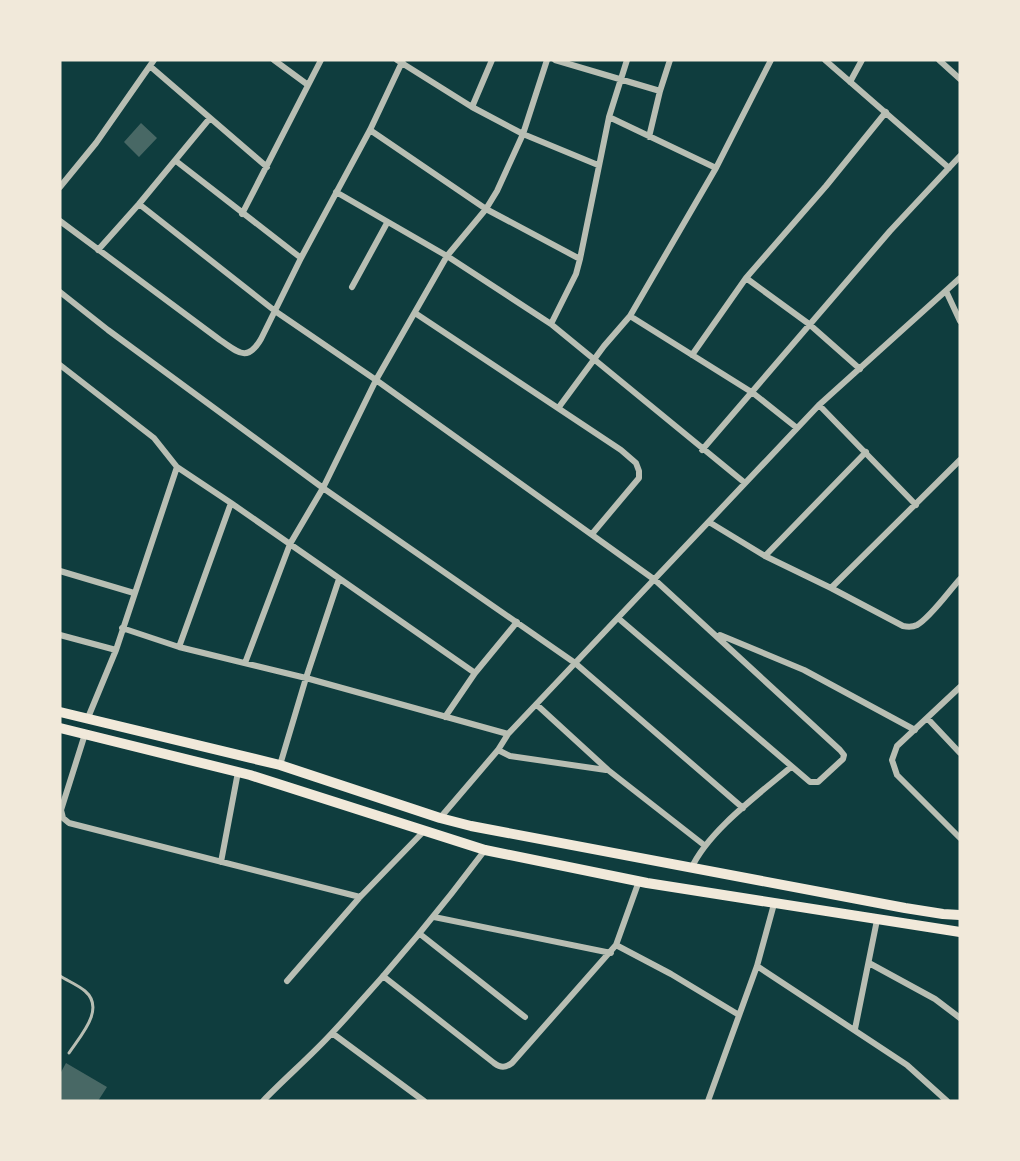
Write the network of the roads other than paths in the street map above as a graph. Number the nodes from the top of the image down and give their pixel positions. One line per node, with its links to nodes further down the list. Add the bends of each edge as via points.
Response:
1 (154, 60): 14 (street)
2 (274, 60): 18 (street)
3 (321, 60): 18 (street)
4 (492, 60): 20 (street)
5 (546, 60): 25 (street)
6 (555, 60): 16 (street)
7 (627, 60): 16 (street)
8 (670, 60): 19 (street)
9 (771, 60): 31 (street)
10 (825, 60): 17 (street)
11 (862, 60): 17 (street)
12 (939, 60): 15 (street)
13 (400, 61): 20 (street); 24 (street)
14 (151, 67): 23 (street); 33 (street)
15 (960, 79)
16 (622, 80): 19 (street); 22 (street)
17 (850, 82): 21 (street)
18 (308, 85): 30 (street)
19 (660, 91): 26 (street)
20 (471, 107): 25 (street)
21 (886, 112): 32 (street); 44 (street)
22 (609, 117): 26 (street); 29 (street)
23 (210, 118): 28 (street); 30 (street)
24 (370, 130): 34 (street); 36 (street)
25 (523, 134): 29 (street); 36 (street)
26 (649, 136): 31 (street)
27 (960, 156): 32 (street)
28 (176, 161): 35 (street); 37 (street)
29 (598, 165): 43 (street)
30 (267, 167): 37 (street)
31 (716, 168): 51 (street)
32 (949, 168): 54 (street)
33 (60, 188)
34 (336, 192): 39 (street); 42 (street)
35 (140, 204): 40 (street); 49 (street)
36 (486, 209): 41 (street); 43 (street)
37 (242, 214): 42 (street)
38 (60, 221): 40 (street)
39 (387, 223): 41 (street); 46 (street)
40 (98, 250): 49 (street, via 241,354 255,349)
41 (447, 256): 50 (street); 53 (street)
42 (301, 258): 49 (street)
43 (580, 259): 53 (street)
44 (746, 278): 54 (street); 55 (street)
45 (960, 278): 47 (street)
46 (352, 287)
47 (945, 291): 52 (street); 58 (street)
48 (60, 292): 69 (street)
49 (275, 310): 59 (street)
50 (415, 313): 59 (street); 62 (street)
51 (630, 316): 55 (street); 56 (street)
52 (960, 321)
53 (551, 324): 56 (street)
54 (809, 324): 58 (street); 60 (street)
55 (692, 355): 60 (street)
56 (595, 360): 62 (street); 64 (street)
57 (60, 365): 67 (street, via 154,438)
58 (860, 369): 61 (street)
59 (376, 380): 69 (street); 73 (street)
60 (753, 393): 63 (street); 64 (street)
61 (819, 405): 63 (street); 65 (street)
62 (559, 407): 73 (street, via 630,456 639,471 635,484)
63 (797, 428): 68 (street)
64 (702, 450): 68 (street)
65 (866, 452): 71 (street); 75 (street)
66 (960, 460): 71 (street)
67 (177, 467): 70 (street); 81 (street)
68 (745, 483): 72 (street)
69 (323, 488): 74 (street); 83 (street)
70 (231, 503): 74 (street); 87 (street)
71 (915, 505): 80 (street)
72 (709, 522): 75 (street); 79 (street)
73 (592, 534): 79 (street)
74 (290, 544): 77 (street); 89 (street)
75 (765, 556): 80 (street)
76 (60, 571): 81 (street)
77 (339, 579): 91 (street); 92 (street)
78 (960, 579): 80 (street, via 924,619 910,627)
79 (655, 580): 82 (street); 85 (street)
80 (831, 588)
81 (134, 593): 84 (street)
82 (618, 618): 90 (street); 106 (street)
83 (517, 622): 90 (street); 91 (street)
84 (122, 628): 87 (street); 88 (street)
85 (714, 632): 100 (street, via 804,670); 106 (street, via 844,755 839,764 814,783)
86 (60, 635): 88 (street)
87 (179, 647): 89 (street)
88 (116, 650): 98 (street)
89 (245, 663): 92 (street)
90 (576, 663): 94 (street); 109 (street)
91 (475, 673): 96 (street)
92 (306, 678): 96 (street); 105 (street)
93 (960, 687): 97 (street)
94 (537, 705): 102 (street); 107 (street)
95 (60, 712): 98 (main road)
96 (446, 717): 102 (street)
97 (928, 719): 100 (street); 104 (street)
98 (87, 720): 105 (main road)
99 (60, 728): 101 (main road)
100 (915, 730): 112 (street, via 897,746 892,760 897,775)
101 (85, 734): 108 (main road); 115 (street, via 61,810 63,818 69,823)
102 (508, 734): 103 (street)
103 (498, 750): 107 (street, via 510,756); 110 (street)
104 (960, 753)
105 (280, 765): 110 (main road)
106 (790, 767): 109 (street)
107 (608, 770): 113 (street)
108 (238, 772): 111 (main road); 115 (street)
109 (743, 808): 113 (street)
110 (440, 818): 116 (main road)
111 (424, 831): 114 (main road); 118 (street)
112 (960, 838)
113 (704, 846): 116 (street)
114 (485, 850): 117 (main road); 121 (street)
115 (221, 862): 118 (street)
116 (691, 869): 120 (main road)
117 (639, 881): 119 (main road); 125 (street)
118 (360, 897): 131 (street)
119 (774, 904): 122 (main road); 128 (street)
120 (960, 915)
121 (434, 917): 124 (street); 126 (street)
122 (878, 920): 123 (main road); 127 (street)
123 (960, 932)
124 (420, 934): 130 (street); 133 (street)
125 (616, 945): 126 (street); 132 (street)
126 (611, 953): 130 (street, via 507,1067 494,1063)
127 (869, 963): 134 (street, via 935,999); 135 (street)
128 (757, 966): 132 (street); 135 (street)
129 (60, 976): 137 (lane, via 93,999 94,1009 88,1023)
130 (383, 976): 136 (street)
131 (287, 981)
132 (739, 1015): 140 (street)
133 (525, 1017)
134 (960, 1018)
135 (855, 1029): 141 (street, via 907,1065)
136 (332, 1033): 138 (street); 139 (street)
137 (69, 1053)
138 (263, 1101)
139 (424, 1101)
140 (708, 1101)
141 (947, 1101)

